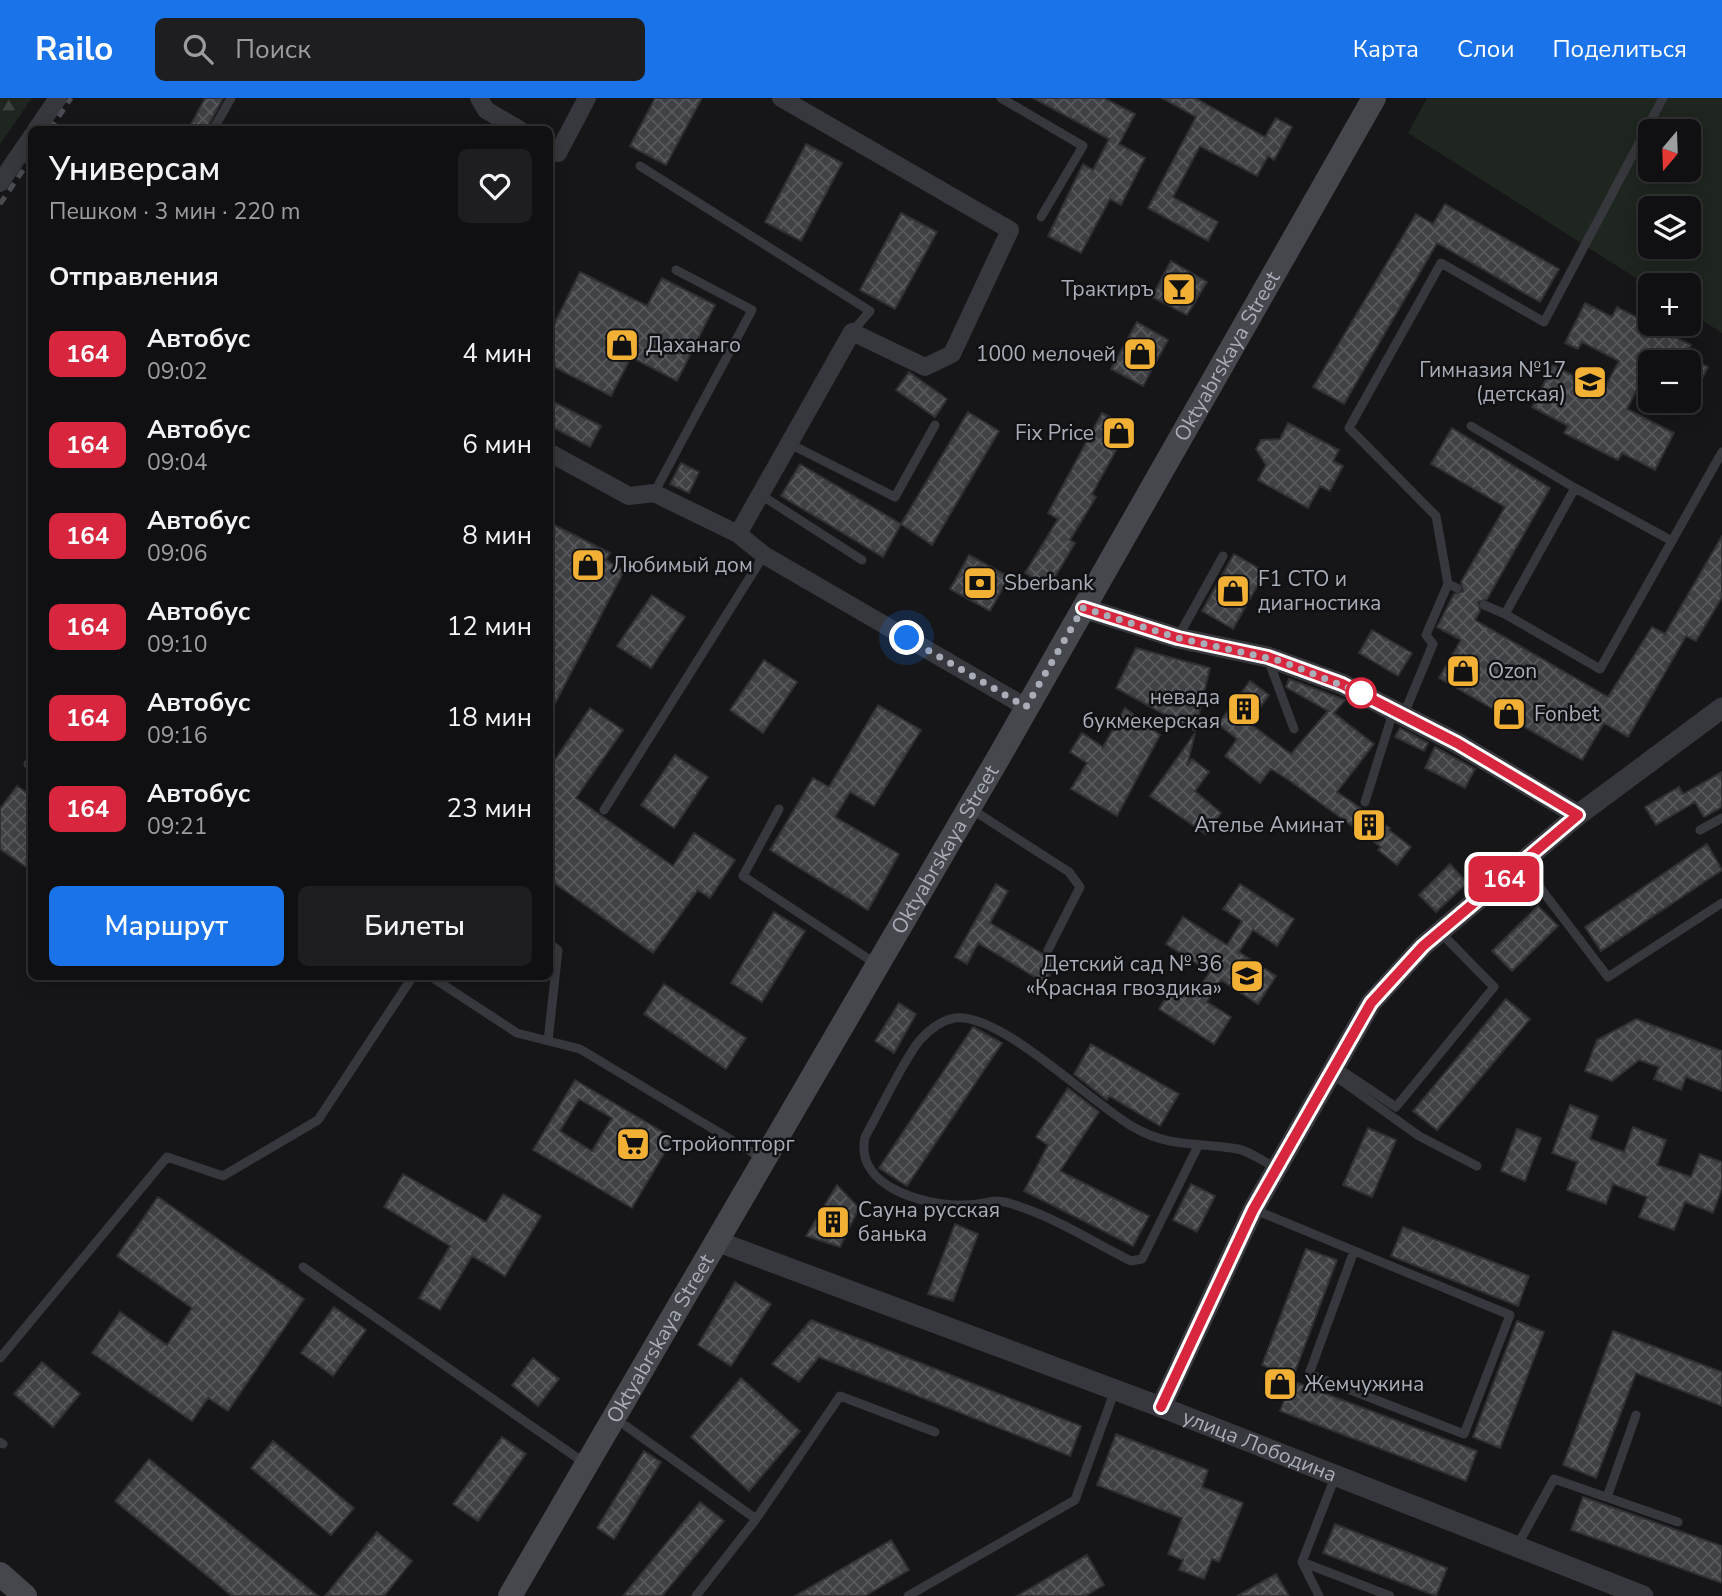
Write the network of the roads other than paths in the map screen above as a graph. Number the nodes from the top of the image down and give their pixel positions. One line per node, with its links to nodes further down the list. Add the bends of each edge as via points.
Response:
1 (58, 98): 10 (street)
2 (231, 98): 11 (lane)
3 (479, 98): 12 (street, via 486,110)
4 (587, 98): 14 (street, via 558,153)
5 (780, 98): 19 (street, via 1010,230 952,354 925,367)
6 (1001, 98): 17 (lane, via 1083,146)
7 (1374, 98): 34 (main road, Oktyabrskaya Street)
8 (1387, 98): 34 (main road)
9 (1663, 98): 41 (lane, via 1544,322 1441,263 1349,428 1436,516 1452,586 1426,635 1433,644)
10 (39, 126)
11 (215, 126)
12 (513, 126)
13 (28, 142): 16 (street)
14 (553, 149)
15 (640, 166): 19 (lane, via 870,311)
16 (0, 183)
17 (1041, 217)
18 (676, 270): 26 (lane, via 752,310)
19 (852, 332): 22 (street)
20 (935, 425): 22 (lane, via 895,497)
21 (1471, 426): 25 (lane)
22 (790, 444): 27 (street)
23 (1722, 452): 29 (lane)
24 (553, 455): 26 (street, via 629,496)
25 (1575, 488): 29 (lane); 35 (lane)
26 (654, 493): 28 (street)
27 (761, 495): 28 (street); 32 (lane)
28 (738, 534): 30 (street)
29 (1672, 541): 35 (lane, via 1600,669)
30 (764, 555): 39 (street); 44 (lane)
31 (1223, 555): 36 (lane)
32 (862, 560)
33 (1483, 605): 35 (lane)
34 (1089, 610): 36 (street); 39 (main road, Oktyabrskaya Street); 46 (main road)
35 (1505, 614)
36 (1178, 638): 37 (street)
37 (1268, 657): 38 (street); 42 (lane)
38 (1380, 702): 41 (street); 43 (lane, via 1391,719)
39 (1026, 707): 55 (main road, Oktyabrskaya Street)
40 (1722, 708): 47 (street)
41 (1404, 714): 47 (street)
42 (1294, 729)
43 (1365, 802)
44 (604, 810)
45 (779, 810): 55 (lane, via 743,876)
46 (979, 814): 54 (lane, via 1069,872 1080,887); 65 (main road)
47 (1578, 815): 50 (street)
48 (1722, 818): 49 (lane)
49 (1700, 830)
50 (1522, 864): 51 (lane, via 1608,977); 52 (street)
51 (1722, 903)
52 (1440, 932): 59 (street, via 1371,1003); 59 (lane, via 1494,986 1396,1107)
53 (553, 946): 58 (lane, via 558,950)
54 (1048, 950)
55 (877, 965): 61 (main road, Oktyabrskaya Street)
56 (411, 980): 68 (lane, via 318,1120 223,1176 167,1157)
57 (436, 980): 58 (lane, via 517,1033)
58 (548, 1041): 61 (lane, via 580,1049)
59 (1331, 1069): 62 (lane, via 1419,1136); 63 (street)
60 (1198, 1146): 60 (lane, via 1142,1259 1131,1261 1004,1201 965,1205 920,1199 887,1187 868,1168 861,1153 920,1041 941,1022 957,1018 977,1021 1009,1037 1135,1128 1175,1144); 63 (lane, via 1240,1150)
61 (764, 1160): 65 (main road, Oktyabrskaya Street)
62 (1478, 1166)
63 (1276, 1168): 64 (street)
64 (1253, 1210): 66 (lane); 70 (street)
65 (723, 1243): 69 (street, улица Лободина); 72 (main road); 74 (main road, Oktyabrskaya Street)
66 (1354, 1251): 66 (lane, via 1510,1315 1464,1434 1309,1374)
67 (303, 1267): 74 (lane)
68 (0, 1358)
69 (1115, 1390): 70 (street, улица Лободина); 86 (lane, via 1074,1500)
70 (1161, 1407): 75 (street, улица Лободина)
71 (1636, 1415): 76 (lane)
72 (626, 1426): 77 (lane); 84 (main road)
73 (935, 1432): 77 (lane, via 840,1396)
74 (587, 1465): 83 (main road, Oktyabrskaya Street)
75 (1335, 1477): 79 (street, улица Лободина); 80 (lane)
76 (1607, 1497): 78 (lane); 79 (lane, via 1553,1479)
77 (756, 1519): 85 (lane)
78 (1678, 1522)
79 (1516, 1547): 89 (street, улица Лободина)
80 (1302, 1562): 87 (lane); 88 (lane)
81 (0, 1574): 82 (main road)
82 (25, 1596)
83 (510, 1596)
84 (526, 1596)
85 (696, 1596)
86 (908, 1596)
87 (1319, 1596)
88 (1390, 1596)
89 (1643, 1596)

